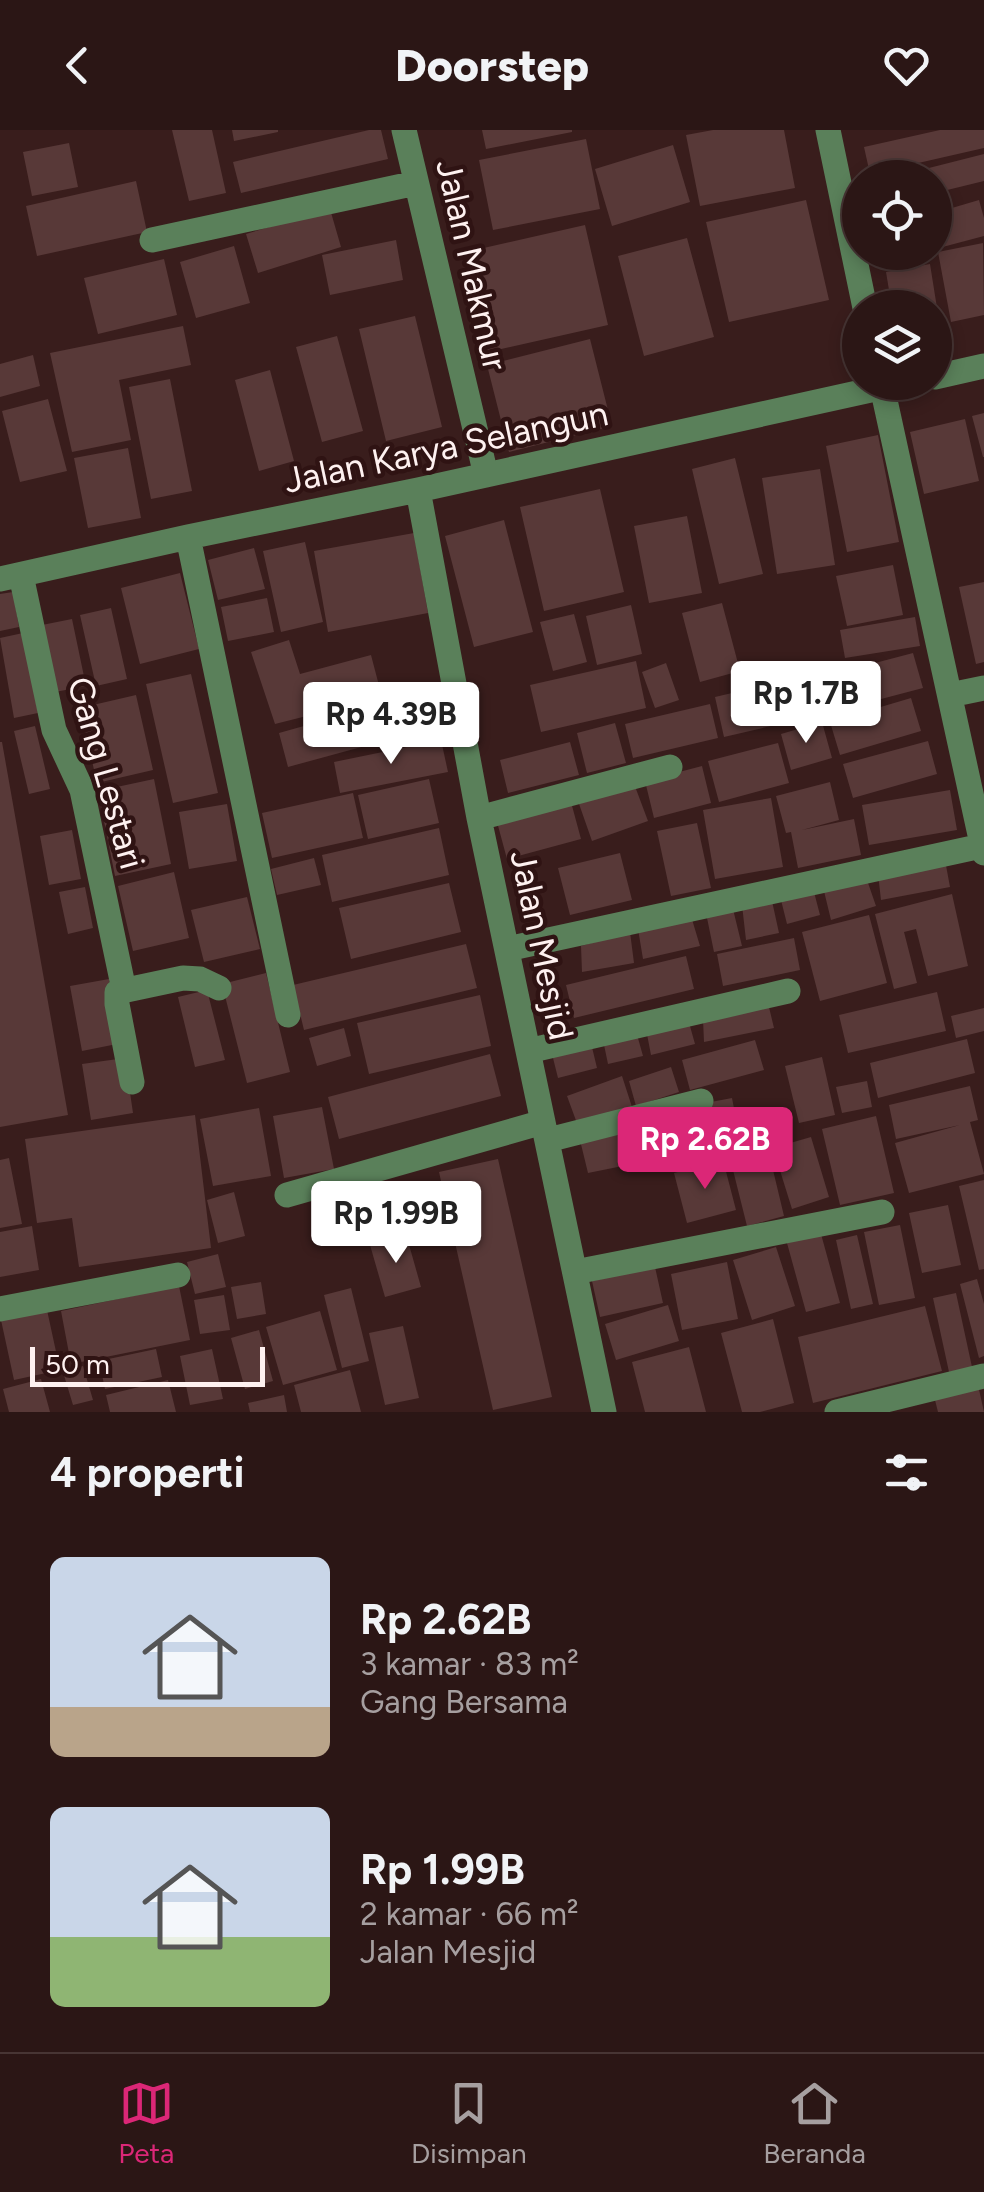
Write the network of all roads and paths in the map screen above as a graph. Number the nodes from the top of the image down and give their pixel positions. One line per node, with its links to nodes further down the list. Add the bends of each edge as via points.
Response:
1 (404, 130): 3 (street, Jalan Makmur)
2 (828, 130): 5 (street)
3 (416, 183): 4 (street); 10 (street, Jalan Makmur)
4 (152, 240)
5 (861, 290)
6 (984, 366): 7 (street)
7 (952, 373)
8 (842, 395): 10 (street, Jalan Karya Selangun)
9 (893, 400): 15 (street)
10 (486, 475): 11 (street, Jalan Karya Selangun)
11 (418, 490): 12 (street, Jalan Karya Selangun); 17 (street, Jalan Mesjid)
12 (188, 537): 13 (street, Jalan Karya Selangun); 23 (street)
13 (11, 577): 21 (street, Gang Lestari, via 54,730 82,790)
14 (984, 688): 15 (street)
15 (950, 695): 18 (street)
16 (670, 767): 17 (street)
17 (479, 818): 19 (street, Jalan Mesjid)
18 (983, 849): 19 (street)
19 (506, 948): 24 (street, Jalan Mesjid)
20 (219, 988): 21 (street, via 183,978)
21 (124, 990): 25 (street, Gang Lestari, via 116,996)
22 (788, 991): 24 (street)
23 (288, 1015)
24 (528, 1052): 27 (street, Jalan Mesjid)
25 (132, 1082)
26 (701, 1101): 27 (street)
27 (546, 1131): 28 (street); 30 (street, Jalan Mesjid)
28 (287, 1195)
29 (882, 1212): 30 (street)
30 (575, 1272): 34 (street, Jalan Mesjid)
31 (178, 1275): 32 (street)
32 (0, 1310)
33 (984, 1376): 35 (street)
34 (604, 1412)
35 (837, 1412)

